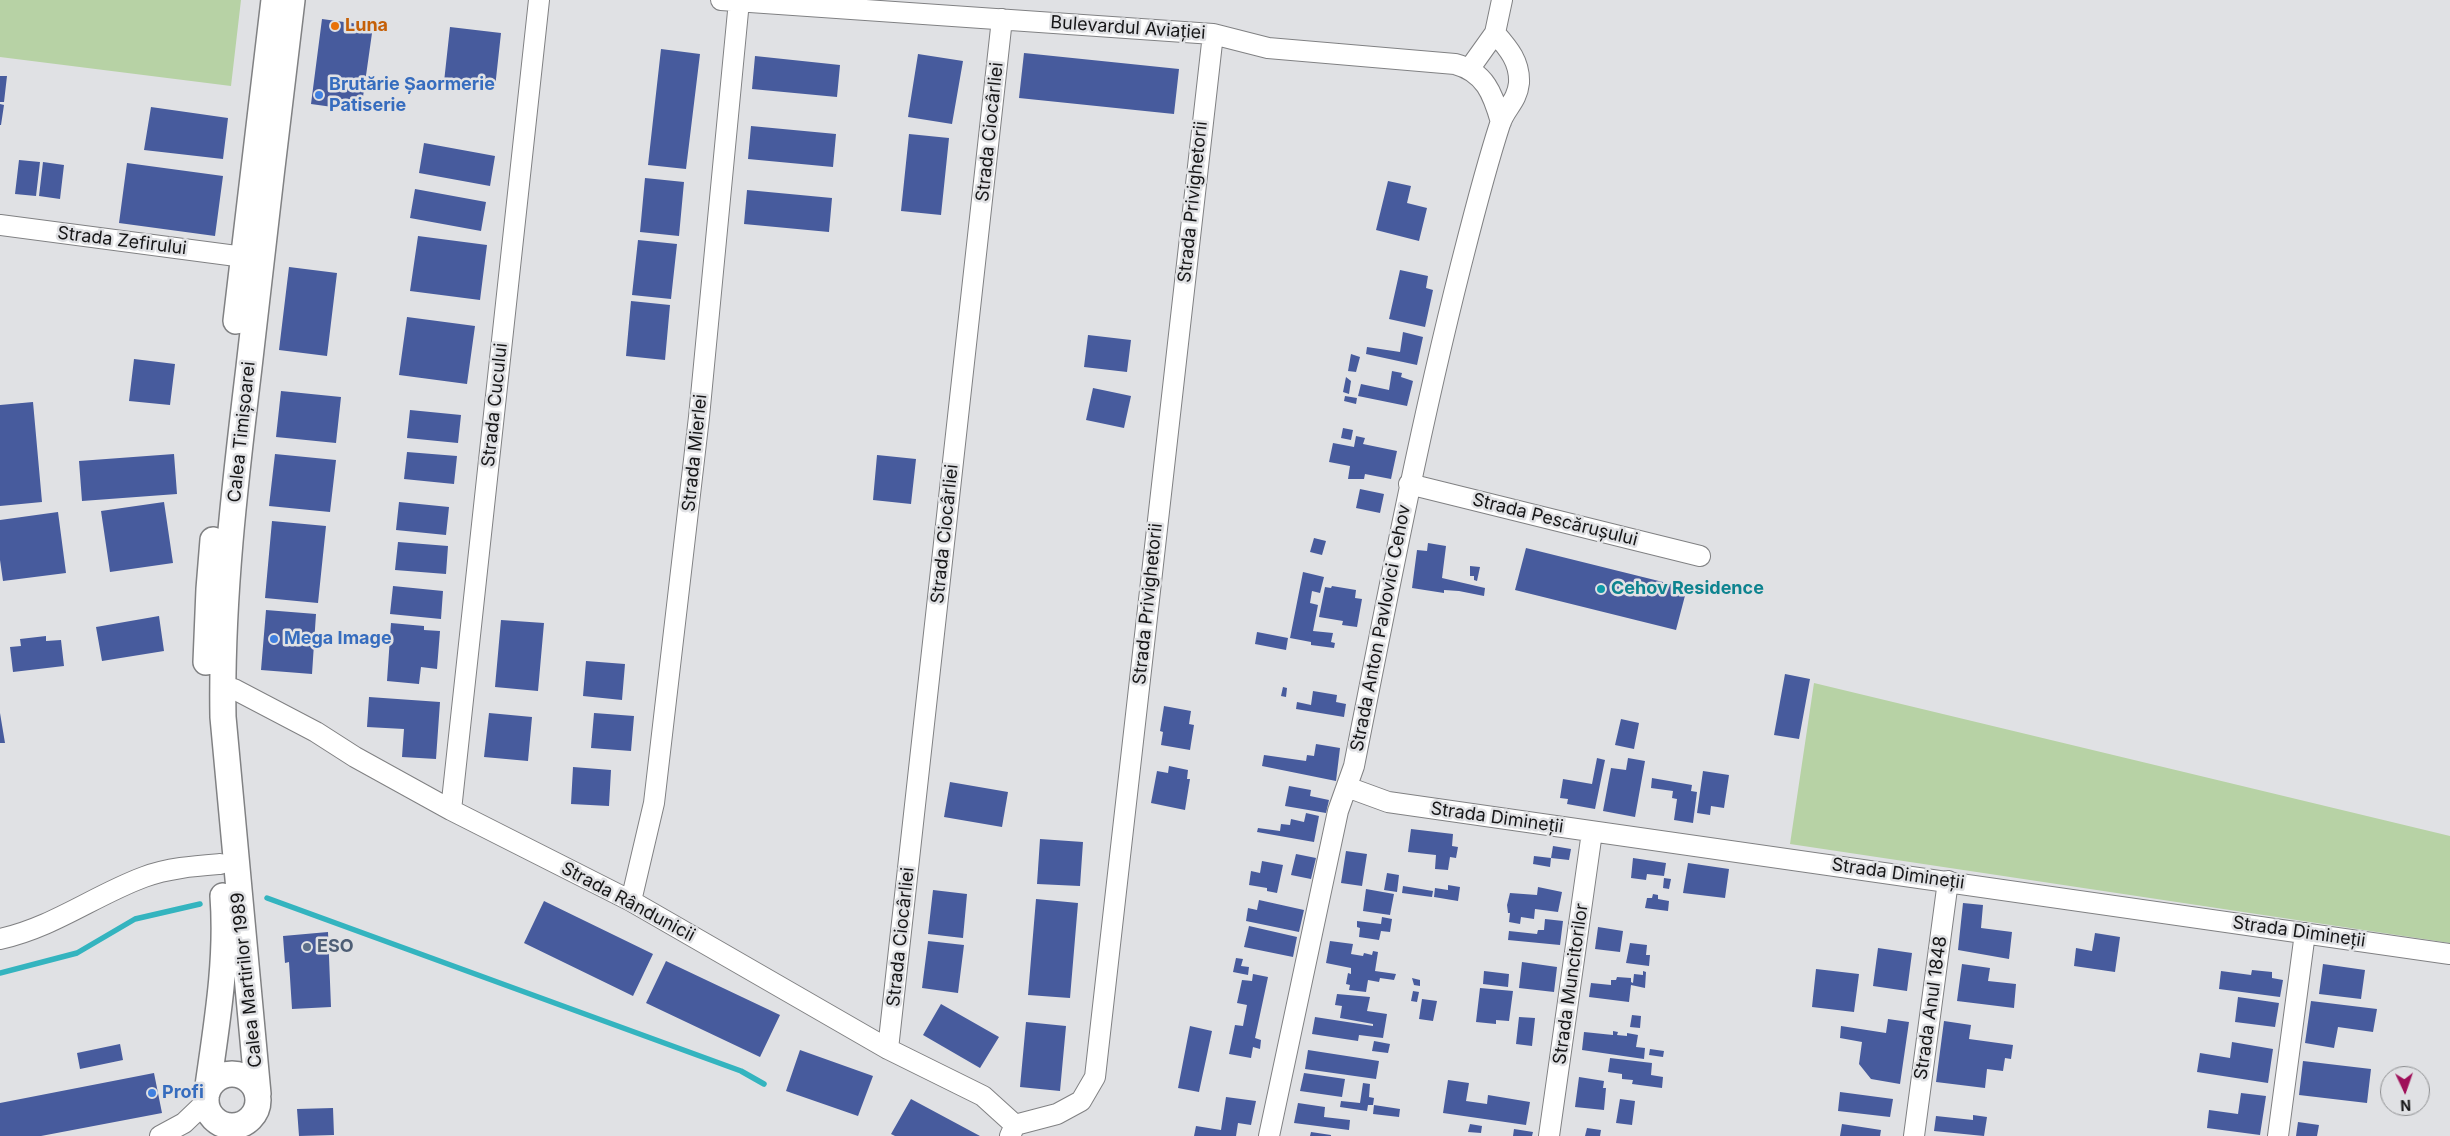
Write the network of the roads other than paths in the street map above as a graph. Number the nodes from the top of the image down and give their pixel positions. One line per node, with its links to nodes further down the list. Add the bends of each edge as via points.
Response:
1 (274, 0): 12 (main road, Calea Timișoarei)
2 (292, 0): 15 (main road, Calea Timișoarei, via 241,431 226,590)
3 (539, 0): 17 (street, Strada Cucului)
4 (1502, 0): 7 (street)
5 (730, 1): 6 (street, Bulevardul Aviației); 21 (street, Strada Mierlei, via 700,417 654,803)
6 (1002, 20): 8 (street, Bulevardul Aviației); 25 (street, Strada Ciocârliei)
7 (1495, 33): 9 (street); 10 (street, Strada Anton Pavlovici Cehov, via 1511,51 1517,64 1519,82 1516,98)
8 (1212, 34): 9 (street, Bulevardul Aviației, via 1268,48 1455,64); 28 (street, Strada Privighetorii, via 1095,1077 1081,1101 1057,1114)
9 (1470, 68): 10 (street, via 1488,87)
10 (1501, 122): 13 (street, Strada Anton Pavlovici Cehov, via 1461,263)
11 (0, 225): 12 (street, Strada Zefirului)
12 (244, 257): 19 (main road, Calea Timișoarei, via 208,589 206,718)
13 (1409, 484): 14 (street, Strada Pescărușului); 16 (street, Strada Anton Pavlovici Cehov, via 1354,766)
14 (1700, 556)
15 (223, 686): 17 (street, Strada Rândunicii, via 234,688 316,732); 19 (main road, Calea Timișoarei)
16 (1347, 787): 18 (street, Strada Dimineții, via 1388,802); 31 (street, Strada Anton Pavlovici Cehov, via 1338,811)
17 (450, 810): 21 (street, Strada Rândunicii)
18 (1592, 832): 20 (street, Strada Dimineții); 32 (street, Strada Muncitorilor)
19 (228, 864): 23 (street, via 176,869 144,877 70,914); 26 (main road, Calea Martirilor 1989); 27 (main road, Calea Martirilor 1989)
20 (1948, 881): 22 (street, Strada Dimineții); 33 (street, Strada Anul 1848)
21 (631, 901): 25 (street, Strada Rândunicii)
22 (2305, 933): 24 (street, Strada Dimineții); 34 (street)
23 (0, 939)
24 (2450, 954)
25 (888, 1049): 28 (street, Strada Rândunicii, via 983,1096)
26 (258, 1098): 27 (main road, via 252,1117 238,1125 221,1123); 27 (main road, via 250,1080 234,1073 217,1078); 30 (main road, Calea Martirilor 1989)
27 (212, 1112): 29 (street)
28 (1012, 1130)
29 (160, 1136)
30 (259, 1136)
31 (1269, 1136)
32 (1549, 1136)
33 (1914, 1136)
34 (2278, 1136)

